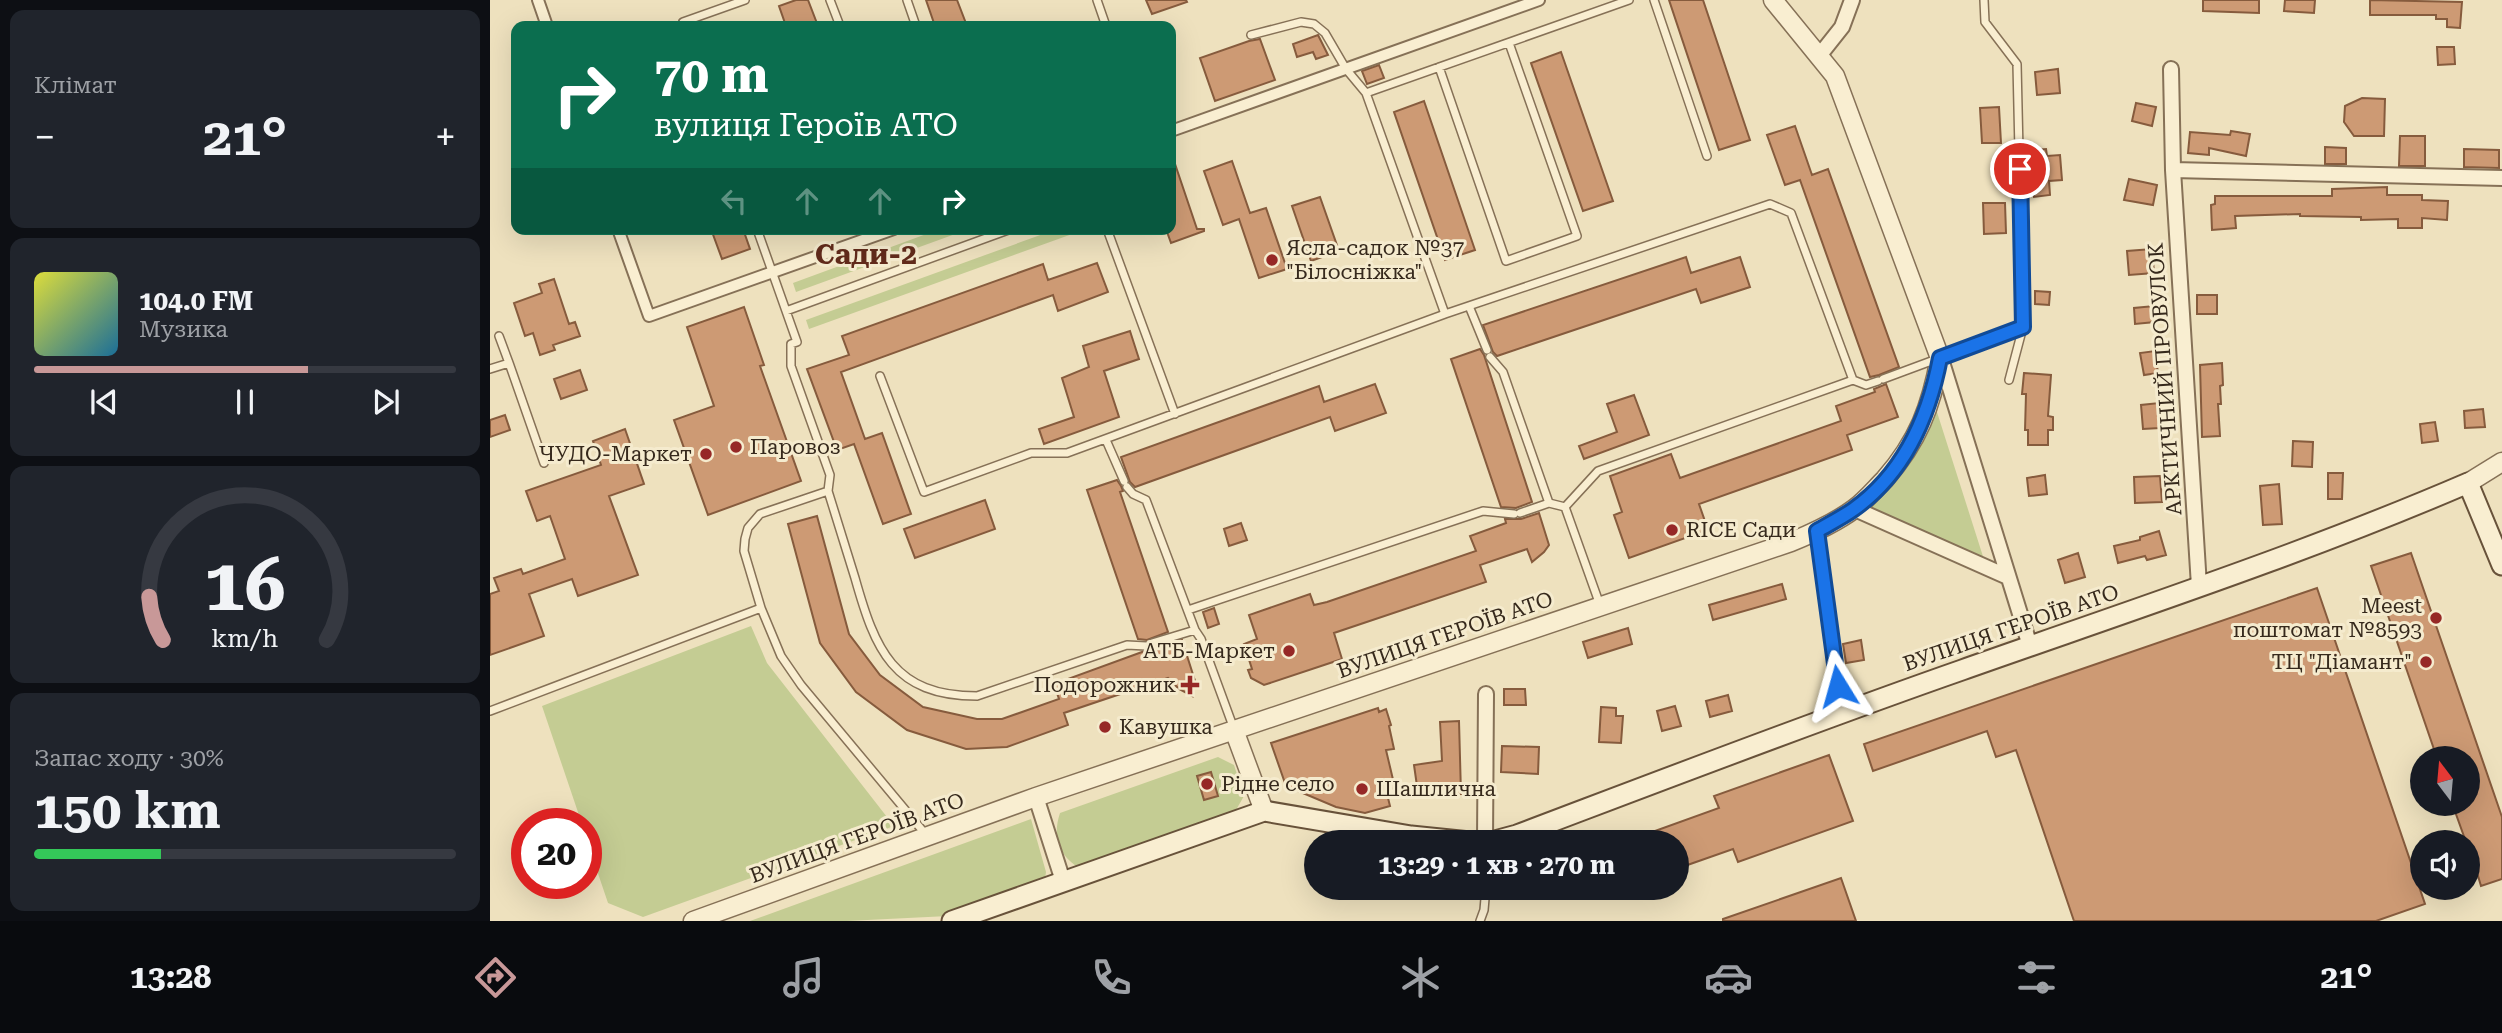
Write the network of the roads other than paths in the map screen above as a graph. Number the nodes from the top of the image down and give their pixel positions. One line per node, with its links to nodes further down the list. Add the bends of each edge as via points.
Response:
1 (538, 0): 12 (street)
2 (745, 0): 13 (lane)
3 (830, 0): 14 (lane)
4 (907, 0): 15 (lane)
5 (1097, 0): 16 (lane)
6 (1539, 0): 21 (street)
7 (1629, 0): 18 (lane)
8 (1654, 0): 25 (lane)
9 (1773, 0): 19 (street)
10 (1852, 0): 19 (street, via 1842,27)
11 (1984, 0): 37 (lane, via 1985,22 2017,64)
12 (545, 21)
13 (686, 21)
14 (838, 21)
15 (914, 21)
16 (1104, 21)
17 (1251, 35): 21 (lane, via 1301,22 1314,24 1325,33)
18 (1509, 43): 20 (lane); 20 (lane, via 1577,236 1506,261)
19 (1819, 56): 39 (street, via 1835,76)
20 (1438, 67): 23 (lane)
21 (1346, 69): 23 (lane); 24 (street)
22 (2171, 69): 26 (street, АРКТИЧНИЙ ПРОВУЛОК)
23 (1366, 93): 36 (lane)
24 (1176, 129)
25 (1707, 156)
26 (2173, 170): 27 (street); 57 (street, АРКТИЧНИЙ ПРОВУЛОК)
27 (2502, 178)
28 (620, 235): 33 (street, via 649,316)
29 (759, 235): 33 (lane)
30 (877, 235): 33 (street)
31 (987, 235): 35 (lane)
32 (1109, 235): 45 (lane)
33 (773, 272): 35 (lane)
34 (1469, 306): 36 (lane); 43 (lane, via 1770,204 1791,213); 51 (lane, via 1488,354 1503,372)
35 (786, 311): 50 (lane, via 797,342 791,344 791,366 830,475)
36 (1446, 314): 45 (lane)
37 (2023, 327): 39 (lane); 44 (lane)
38 (499, 336): 40 (lane)
39 (1940, 358): 43 (lane, via 1866,386); 53 (street, ВУЛИЦЯ ГЕРОЇВ АТО, via 1918,433 1892,471); 56 (street)
40 (509, 363): 41 (lane); 48 (lane)
41 (490, 369)
42 (880, 376): 46 (lane, via 924,492 1031,453 1067,453)
43 (1853, 380): 52 (lane, via 1598,471)
44 (2009, 380)
45 (1175, 414): 46 (lane)
46 (1105, 440): 60 (lane, via 1126,484 1146,500)
47 (2502, 462): 49 (street, ВУЛИЦЯ ГЕРОЇВ АТО)
48 (544, 463)
49 (2468, 483): 55 (main road); 57 (main road, ВУЛИЦЯ ГЕРОЇВ АТО)
50 (828, 491): 59 (lane, via 760,514 748,528 744,551); 61 (lane, via 869,625 894,667 933,691 977,696 1127,645 1149,645)
51 (1549, 503): 52 (lane); 60 (lane, via 1517,514 1483,511)
52 (1565, 507): 58 (lane)
53 (1855, 509): 54 (street, ВУЛИЦЯ ГЕРОЇВ АТО); 56 (street)
54 (1817, 531): 58 (street, ВУЛИЦЯ ГЕРОЇВ АТО); 65 (lane)
55 (2502, 565)
56 (2008, 577): 62 (street)
57 (2199, 586): 62 (main road, ВУЛИЦЯ ГЕРОЇВ АТО)
58 (1600, 607): 66 (street, ВУЛИЦЯ ГЕРОЇВ АТО)
59 (761, 608): 64 (lane); 72 (lane, via 788,668)
60 (1188, 610): 61 (lane)
61 (1195, 630): 66 (lane)
62 (2030, 646): 65 (main road, ВУЛИЦЯ ГЕРОЇВ АТО)
63 (1486, 694): 70 (street)
64 (490, 711)
65 (1841, 712): 71 (main road, ВУЛИЦЯ ГЕРОЇВ АТО)
66 (1234, 730): 67 (street, ВУЛИЦЯ ГЕРОЇВ АТО); 68 (street)
67 (1036, 797): 72 (street, ВУЛИЦЯ ГЕРОЇВ АТО); 73 (street)
68 (1265, 811): 69 (main road); 73 (main road)
69 (1376, 830)
70 (1485, 830)
71 (1530, 830)
72 (927, 837): 76 (street, ВУЛИЦЯ ГЕРОЇВ АТО)
73 (1063, 881): 75 (main road)
74 (1485, 900): 78 (lane)
75 (987, 915): 77 (main road)
76 (693, 921)
77 (952, 921)
78 (1480, 921)

